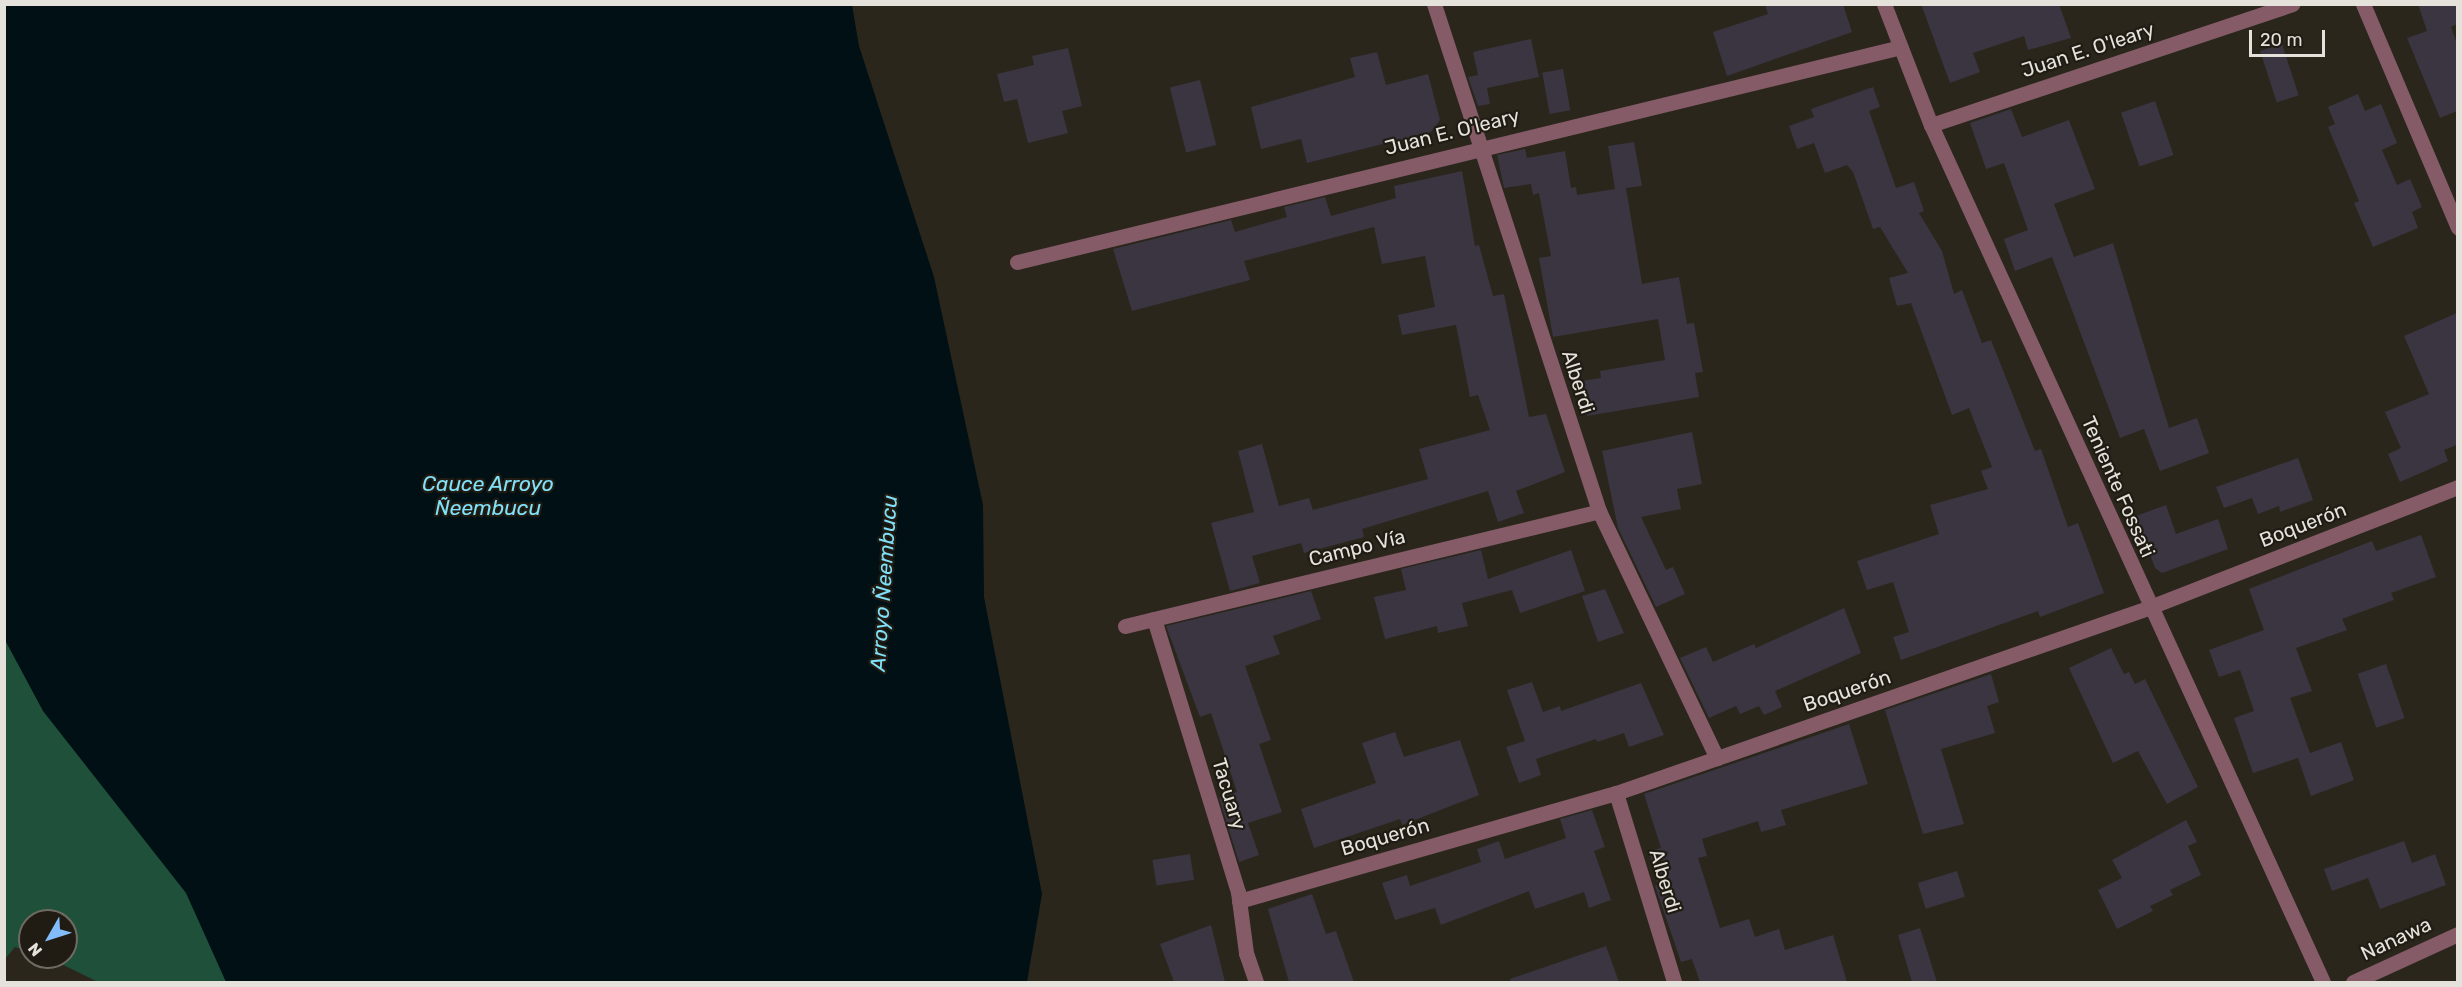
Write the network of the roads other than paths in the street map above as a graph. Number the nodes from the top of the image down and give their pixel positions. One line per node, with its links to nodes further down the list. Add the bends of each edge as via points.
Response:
1 (1434, 4): 7 (street, Alberdi)
2 (1884, 4): 5 (street, Teniente Fossati)
3 (2292, 4): 6 (street, Juan E. O'leary)
4 (2363, 4): 8 (street)
5 (1897, 48): 6 (street, Teniente Fossati); 7 (street, Juan E. O'leary)
6 (1931, 125): 12 (street, Teniente Fossati)
7 (1479, 146): 9 (street, Juan E. O'leary); 11 (street, Alberdi)
8 (2457, 228)
9 (1017, 262)
10 (2457, 487): 12 (street, Boquerón)
11 (1599, 511): 13 (street, Campo Vía); 15 (street, Alberdi)
12 (2150, 607): 15 (street, Boquerón); 21 (street, Teniente Fossati)
13 (1154, 619): 14 (street, Campo Vía); 17 (street, Tacuary)
14 (1125, 626)
15 (1717, 758): 16 (street, Boquerón)
16 (1616, 793): 17 (street, Boquerón); 20 (street, Alberdi)
17 (1239, 901): 19 (street, Tacuary)
18 (2457, 934): 22 (street, Nanawa)
19 (1256, 982)
20 (1674, 982)
21 (2323, 982)
22 (2353, 982)

